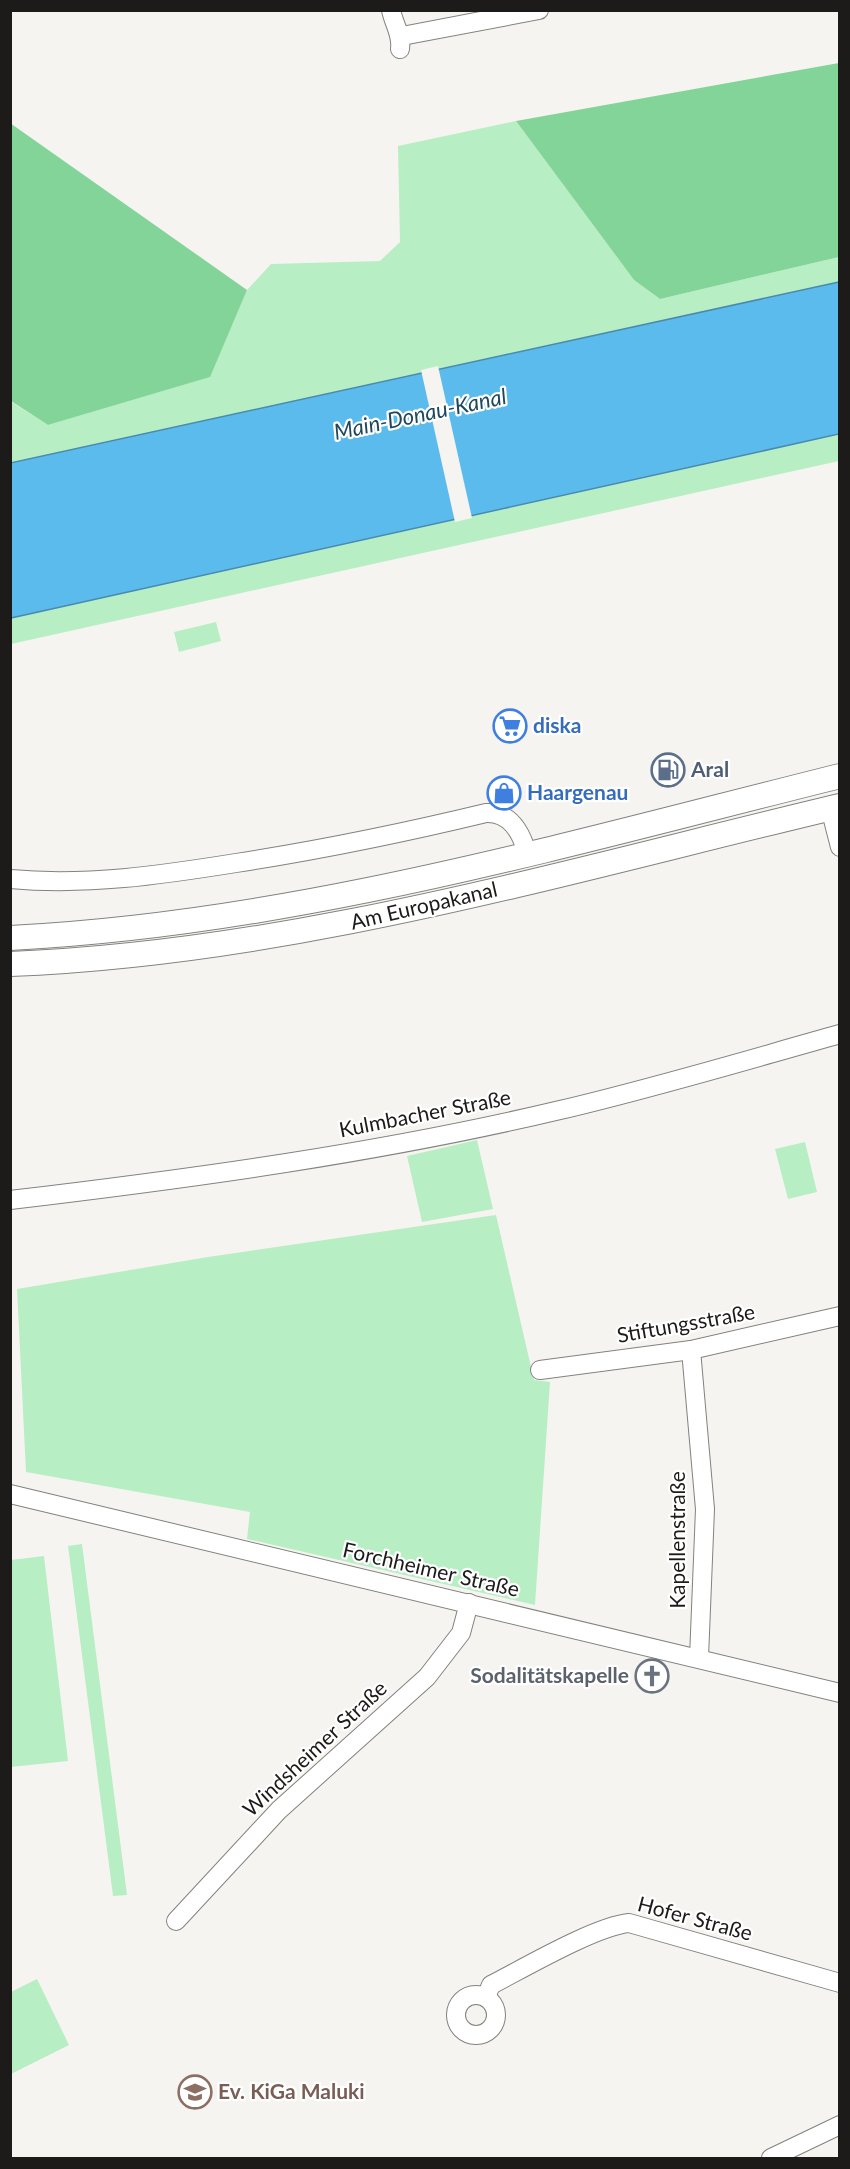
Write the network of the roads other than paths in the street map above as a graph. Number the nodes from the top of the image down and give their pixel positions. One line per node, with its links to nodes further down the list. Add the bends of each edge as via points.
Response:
1 (391, 10): 2 (street, via 401,43)
2 (539, 10)
3 (837, 791): 4 (street); 5 (main road, Am Europakanal); 8 (main road, Am Europakanal, via 339,925 195,949)
4 (840, 847)
5 (527, 853): 6 (street, via 516,827 497,812 297,854 163,874 66,883); 7 (main road, Am Europakanal, via 351,894 228,916)
6 (10, 879)
7 (10, 938)
8 (10, 964)
9 (840, 1034): 10 (street, Kulmbacher Straße, via 561,1110 484,1126 275,1167)
10 (10, 1200)
11 (840, 1316): 12 (street, Stiftungsstraße)
12 (691, 1350): 13 (street, Stiftungsstraße); 16 (street, Kapellenstraße, via 705,1509)
13 (540, 1370)
14 (10, 1494): 15 (street, Forchheimer Straße)
15 (470, 1602): 16 (street, Forchheimer Straße); 18 (street, Windsheimer Straße, via 461,1633 427,1677 279,1810)
16 (699, 1658): 17 (street, Forchheimer Straße)
17 (840, 1693)
18 (176, 1921)
19 (840, 1983): 20 (street, Hofer Straße, via 629,1923 602,1930 491,1985)
20 (486, 1997)
21 (840, 2125): 22 (street)
22 (771, 2158)

